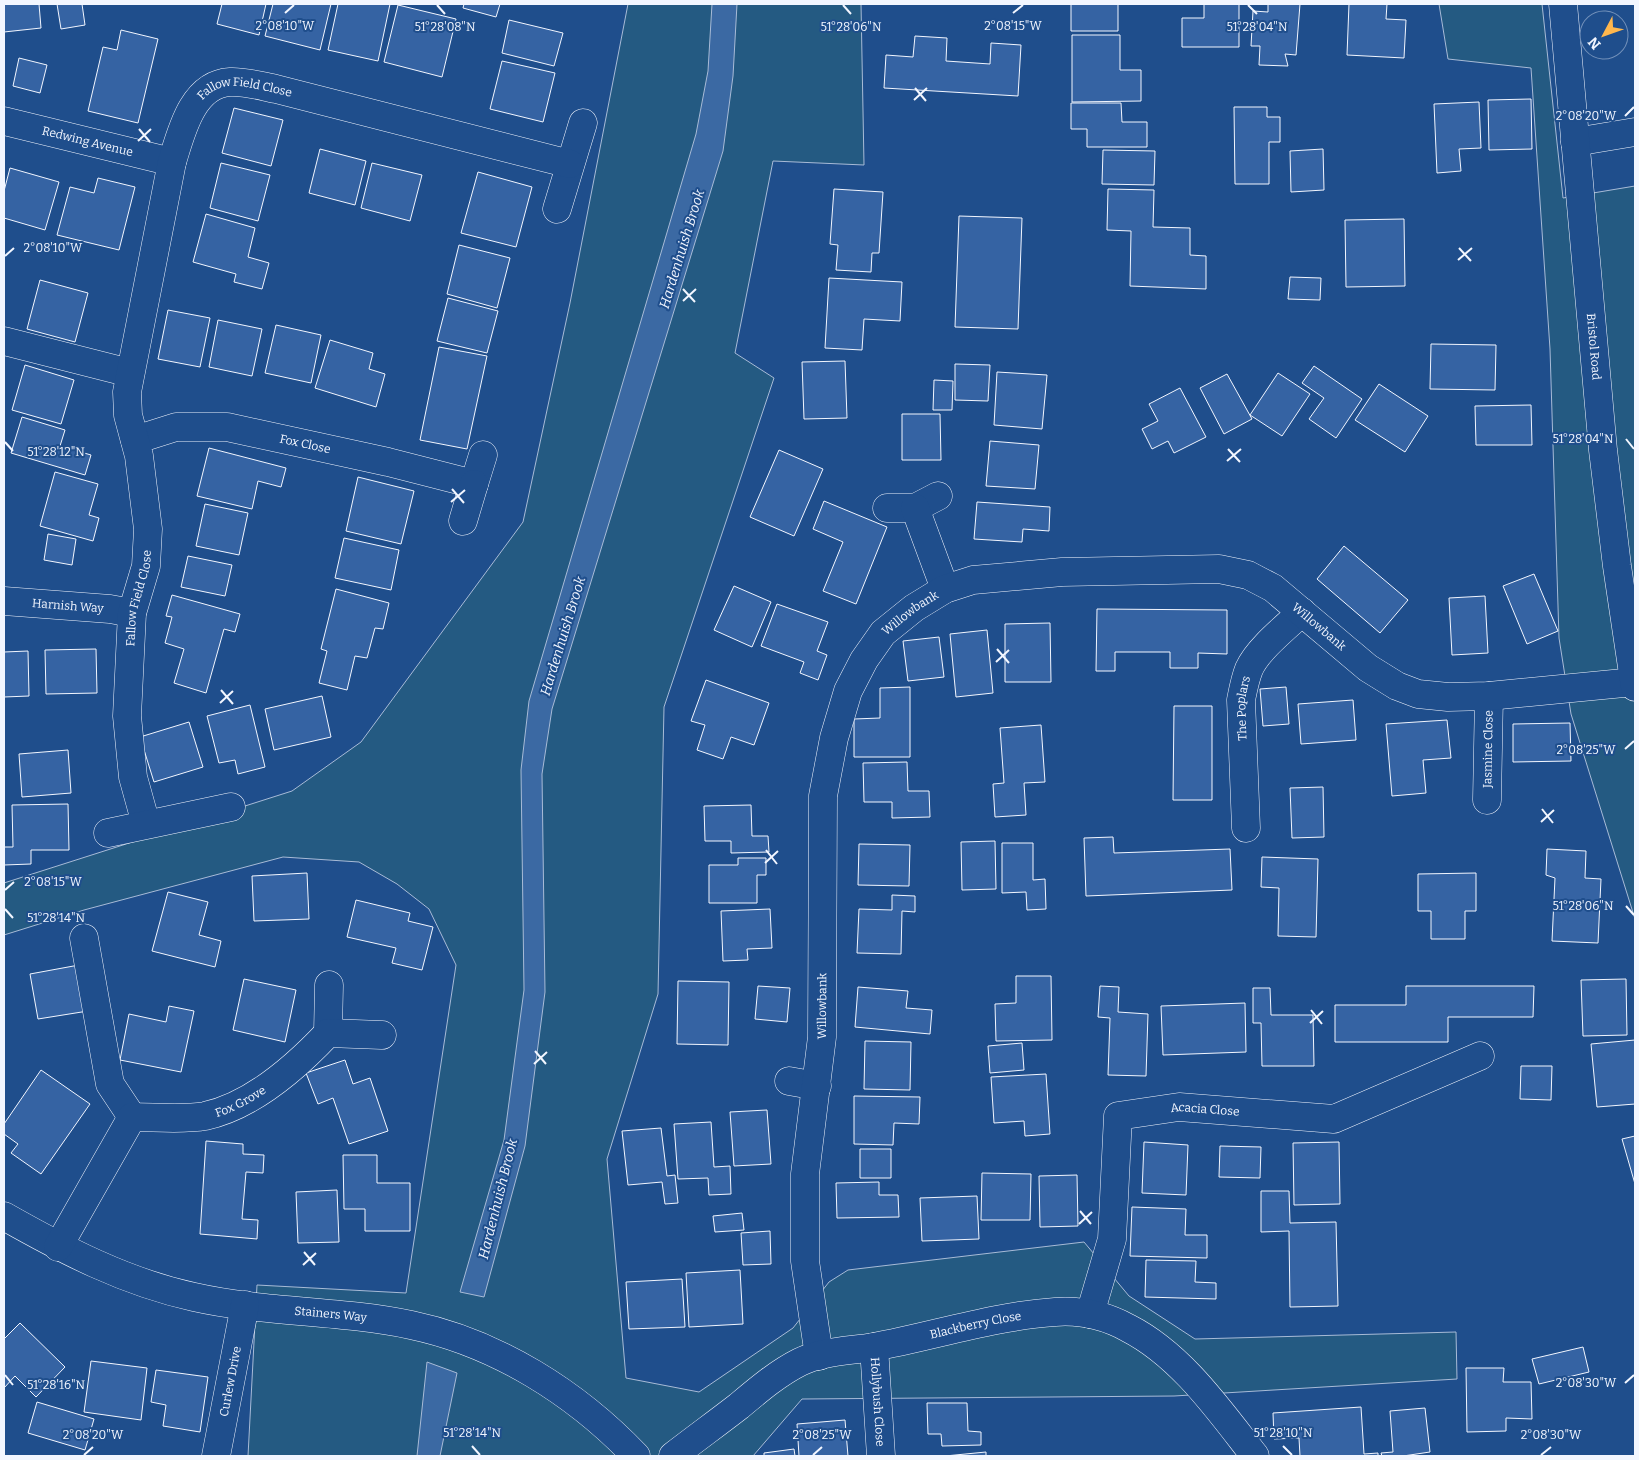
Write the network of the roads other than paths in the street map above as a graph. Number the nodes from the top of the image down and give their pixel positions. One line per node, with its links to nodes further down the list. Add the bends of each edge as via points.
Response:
1 (1563, 4): 5 (street, Bristol Road)
2 (4, 121): 6 (street, Redwing Avenue)
3 (584, 123): 7 (street)
4 (1635, 132): 5 (street)
5 (1575, 142): 20 (street, Bristol Road, via 1603,450)
6 (172, 162): 7 (street, Fallow Field Close, via 195,104 209,89 228,82 276,89); 10 (street, Fallow Field Close)
7 (570, 164): 8 (street)
8 (557, 209)
9 (4, 341): 10 (street)
10 (130, 373): 11 (street, Fallow Field Close, via 127,408)
11 (135, 440): 13 (street, Fox Close, via 176,426 227,427); 19 (street, Fallow Field Close, via 149,543 146,566)
12 (483, 455): 13 (street)
13 (474, 484): 15 (street)
14 (887, 508): 16 (street, via 926,502)
15 (463, 522)
16 (945, 589): 18 (street, Willowbank, via 973,580 1062,572 1219,569 1248,575 1273,588); 33 (street, Willowbank, via 883,633 864,660 848,691 813,796 822,1038)
17 (4, 601): 19 (street, Harnish Way)
18 (1302, 612): 21 (street, Willowbank, via 1368,668 1397,686 1418,694); 25 (street, The Poplars, via 1260,654 1249,668 1245,681 1241,700)
19 (132, 613): 24 (street, Fallow Field Close, via 129,746 135,787)
20 (1635, 684): 21 (street, Willowbank)
21 (1489, 696): 22 (street, Jasmine Close)
22 (1487, 800)
23 (231, 807): 24 (street)
24 (146, 824): 26 (street)
25 (1245, 828)
26 (108, 833)
27 (84, 938): 34 (street, via 110,1084)
28 (328, 985): 29 (street)
29 (328, 1033): 30 (street); 34 (street, Fox Grove, via 301,1062 237,1106 204,1116)
30 (382, 1035)
31 (1480, 1056): 38 (street, Acacia Close, via 1334,1119 1179,1106 1118,1116 1112,1239)
32 (789, 1081): 33 (street)
33 (817, 1086): 40 (street, Willowbank, via 805,1174 805,1261)
34 (132, 1117): 36 (street)
35 (4, 1216): 36 (street, Stainers Way)
36 (58, 1247): 37 (street, Stainers Way, via 105,1269 149,1284 194,1297)
37 (245, 1305): 41 (street, Curlew Drive); 42 (street, Stainers Way, via 409,1324 467,1342 507,1359 566,1394 595,1416)
38 (1090, 1314): 39 (street, Blackberry Close, via 1056,1312 1024,1316); 45 (street, Blackberry Close, via 1129,1328 1168,1356 1223,1415)
39 (874, 1347): 40 (street, Blackberry Close); 44 (street, Hollybush Close)
40 (819, 1356): 43 (street, Blackberry Close, via 801,1362 767,1383)
41 (216, 1456)
42 (636, 1456)
43 (673, 1456)
44 (881, 1456)
45 (1254, 1456)

